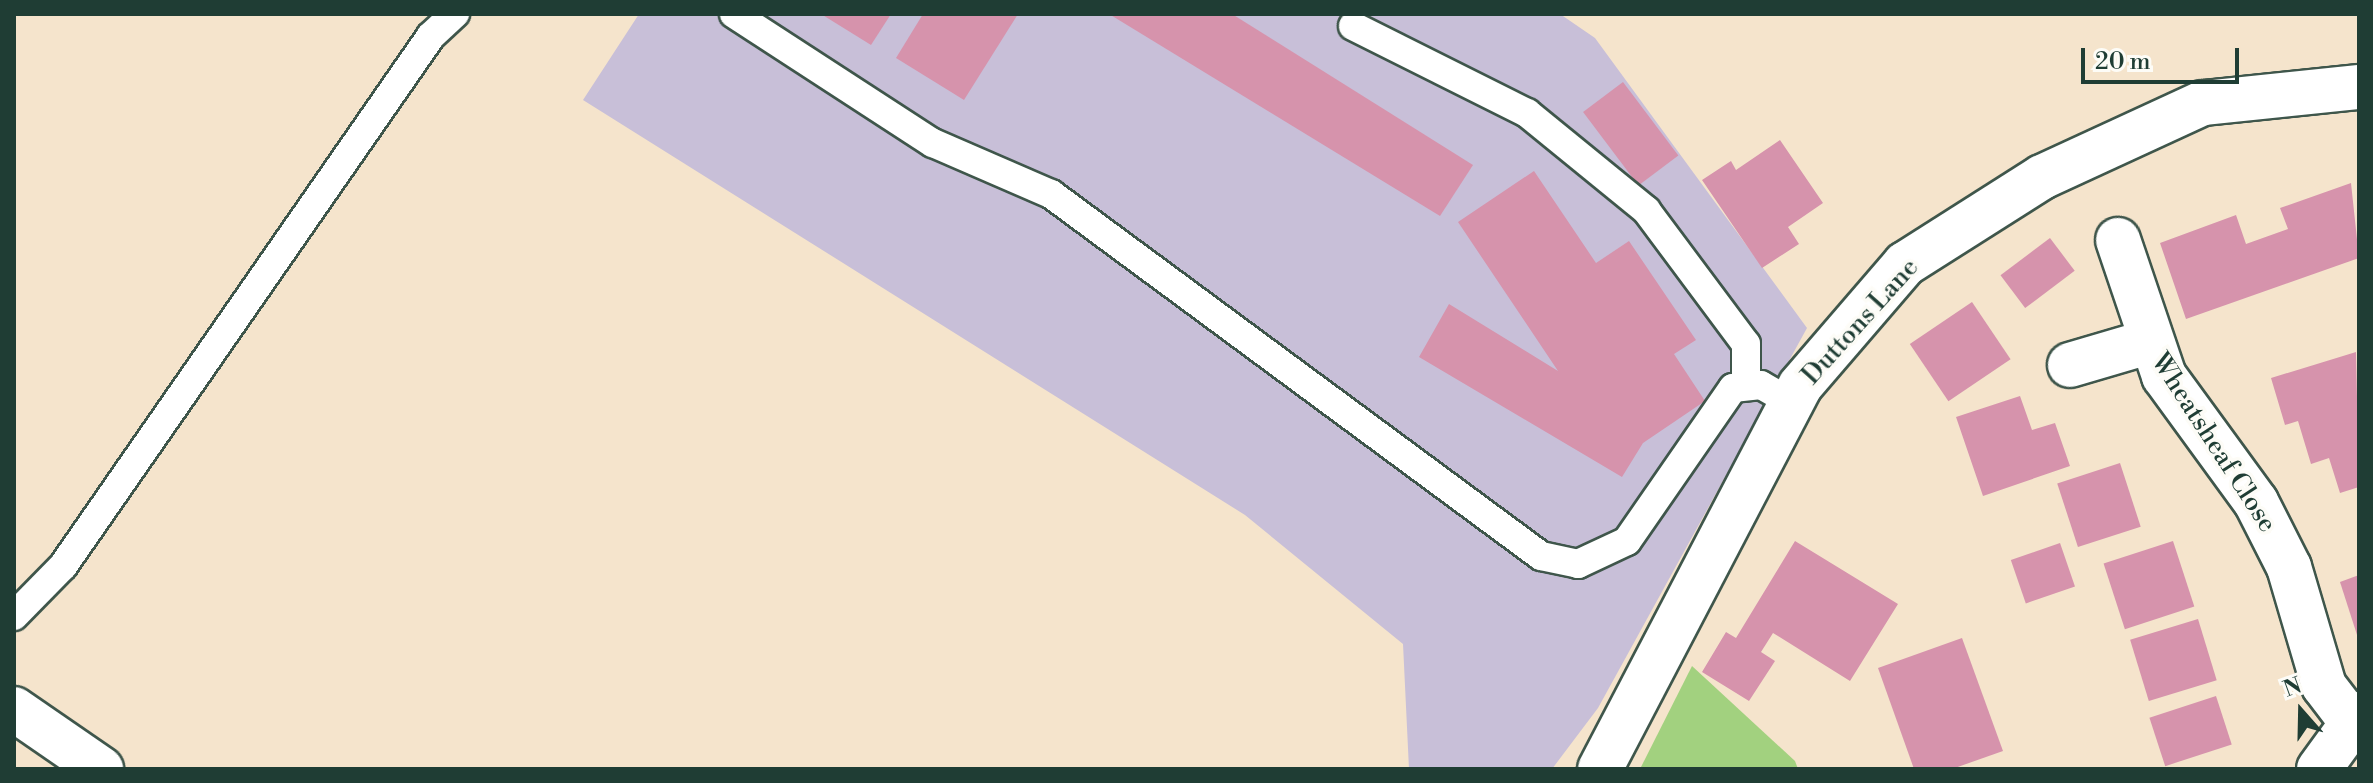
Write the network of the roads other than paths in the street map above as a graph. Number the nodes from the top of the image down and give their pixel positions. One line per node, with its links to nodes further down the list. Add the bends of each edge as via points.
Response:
1 (455, 14): 10 (lane, via 431,36 63,566)
2 (734, 14): 8 (lane, via 933,143 1051,194 1541,556 1578,564 1627,541 1716,406)
3 (1353, 26): 8 (lane, via 1527,113 1646,210 1746,344)
4 (2359, 87): 9 (street, Duttons Lane, via 2203,103 2042,177 1905,264)
5 (2118, 240): 6 (street, Wheatsheaf Close)
6 (2148, 342): 7 (street, Wheatsheaf Close); 12 (street, Wheatsheaf Close, via 2256,502 2289,567 2324,686)
7 (2070, 365)
8 (1746, 382): 9 (lane)
9 (1792, 403): 14 (street, Duttons Lane)
10 (14, 616)
11 (14, 709): 13 (street)
12 (2354, 717): 15 (street)
13 (101, 769)
14 (1600, 769)
15 (2319, 769)

